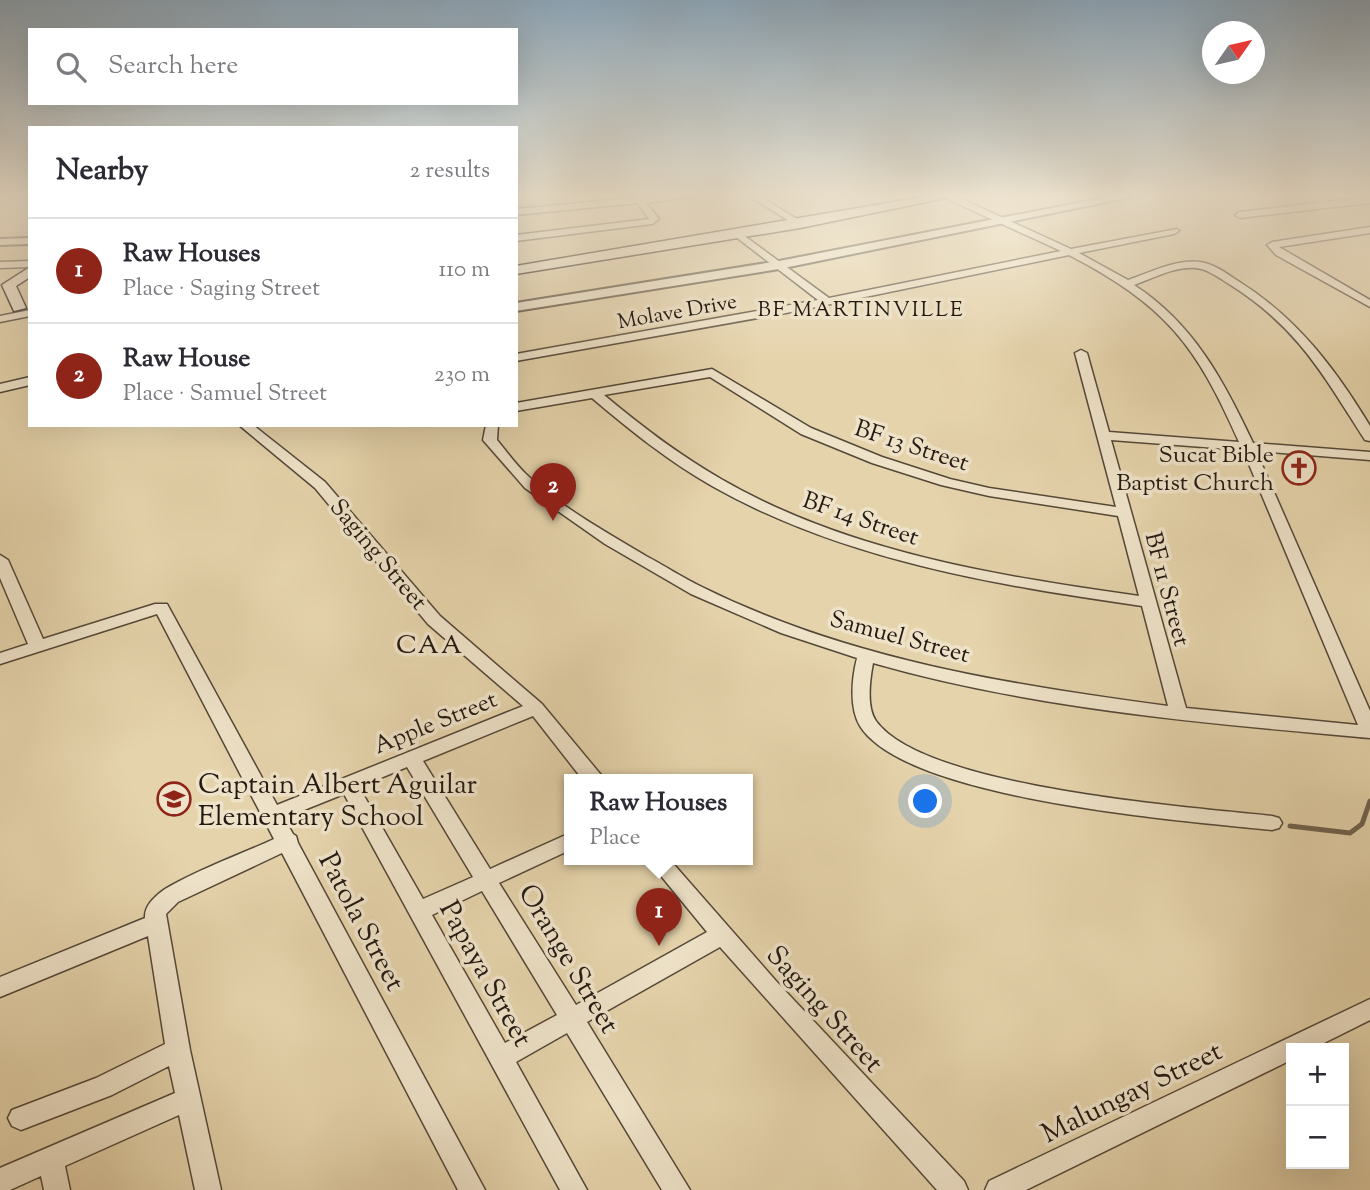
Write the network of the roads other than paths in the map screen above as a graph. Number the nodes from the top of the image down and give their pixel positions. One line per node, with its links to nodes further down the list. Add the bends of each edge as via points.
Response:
1 (639, 251): 11 (main road)
2 (759, 251): 10 (street)
3 (856, 251): 10 (street)
4 (1062, 251): 7 (street)
5 (1073, 251): 7 (street, Molave Drive)
6 (1277, 251): 16 (street)
7 (1065, 252): 13 (street); 15 (street, Molave Drive)
8 (28, 264): 9 (street)
9 (0, 265)
10 (779, 265): 15 (street); 17 (street)
11 (518, 270)
12 (28, 272): 14 (main road)
13 (1127, 284): 30 (street, via 1189,265 1209,268 1236,284 1307,341); 31 (street, via 1164,312 1207,363)
14 (4, 289): 18 (main road)
15 (827, 302): 22 (street, Molave Drive)
16 (1370, 304)
17 (518, 307)
18 (26, 309): 19 (main road); 20 (street)
19 (0, 312)
20 (0, 319)
21 (1081, 353): 29 (street, BF 11 Street)
22 (518, 358)
23 (28, 381): 24 (street)
24 (0, 388)
25 (595, 394): 26 (street); 33 (street, BF 13 Street, via 705,372 718,374 774,414 877,460 989,492); 35 (street, BF 14 Street, via 682,463 724,488 828,534 971,574)
26 (518, 407)
27 (248, 427): 39 (street, Saging Street, via 320,485 434,620)
28 (492, 427): 37 (street, Samuel Street, via 490,440 522,478 659,572 738,612)
29 (1105, 436): 31 (street); 33 (street, BF 11 Street)
30 (1370, 437)
31 (1246, 446): 32 (street); 41 (street)
32 (1370, 456)
33 (1124, 512): 35 (street, BF 11 Street)
34 (0, 560): 36 (street)
35 (1146, 602): 40 (street, BF 11 Street)
36 (38, 647): 38 (street); 45 (street, Patola Street, via 161,607)
37 (866, 656): 40 (street, Samuel Street, via 1024,693); 46 (street, via 860,674 867,723 900,753 928,765 1007,786)
38 (0, 659)
39 (536, 708): 42 (street, Apple Street); 43 (street, Saging Street)
40 (1180, 714): 41 (street, Samuel Street)
41 (1370, 731)
42 (411, 758): 44 (street, Apple Street); 50 (street, Orange Street)
43 (589, 774)
44 (348, 784): 45 (street, Apple Street); 51 (street, Papaya Street)
45 (274, 814): 47 (street, Patola Street)
46 (1272, 823)
47 (289, 841): 52 (street, via 171,896 155,911); 67 (street, Patola Street)
48 (564, 844): 50 (street)
49 (662, 865): 53 (street, Saging Street)
50 (488, 879): 51 (street); 56 (street, Orange Street)
51 (419, 911): 60 (street, Papaya Street)
52 (155, 924): 54 (street); 58 (street)
53 (722, 935): 56 (street); 70 (street, Saging Street)
54 (0, 986)
55 (1370, 1009): 57 (street, Malungay Street)
56 (572, 1021): 60 (street); 69 (street, Orange Street)
57 (1301, 1043)
58 (178, 1050): 61 (street); 62 (street, via 103,1087)
59 (1286, 1050): 71 (street, Malungay Street)
60 (500, 1058): 68 (street, Papaya Street)
61 (189, 1099): 63 (street); 66 (street)
62 (21, 1118)
63 (51, 1160): 64 (street); 65 (street)
64 (0, 1181)
65 (57, 1190)
66 (208, 1190)
67 (472, 1190)
68 (574, 1190)
69 (677, 1190)
70 (955, 1190)
71 (999, 1190)

